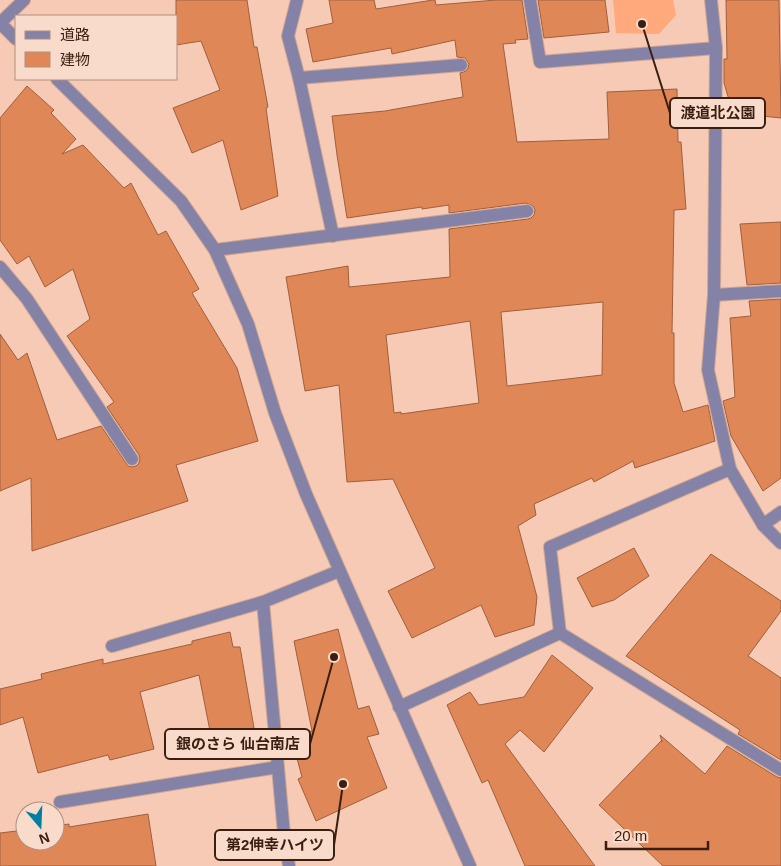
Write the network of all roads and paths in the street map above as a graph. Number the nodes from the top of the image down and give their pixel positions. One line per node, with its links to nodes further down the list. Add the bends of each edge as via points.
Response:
1 (24, 0): 5 (street, via 0,23)
2 (297, 0): 8 (street, via 288,36)
3 (530, 0): 6 (street, via 540,62)
4 (711, 0): 6 (street)
5 (15, 38)
6 (716, 48): 15 (street)
7 (461, 65): 8 (street)
8 (299, 78): 11 (street)
9 (58, 80): 12 (street, via 181,201)
10 (527, 211): 11 (street)
11 (332, 236): 12 (street)
12 (215, 250): 21 (street, via 248,324 275,413)
13 (0, 267): 16 (street, via 27,299)
14 (781, 291): 15 (street)
15 (714, 295): 17 (street, via 708,370)
16 (132, 459)
17 (730, 469): 19 (street); 23 (street, via 550,547)
18 (781, 512): 19 (street)
19 (763, 524): 20 (street)
20 (781, 543)
21 (339, 570): 22 (street); 25 (street)
22 (263, 602): 24 (street); 26 (street)
23 (560, 633): 25 (street); 27 (street)
24 (112, 646)
25 (399, 707): 30 (street)
26 (278, 767): 28 (street); 29 (street)
27 (781, 770)
28 (65, 801)
29 (289, 866)
30 (470, 866)

